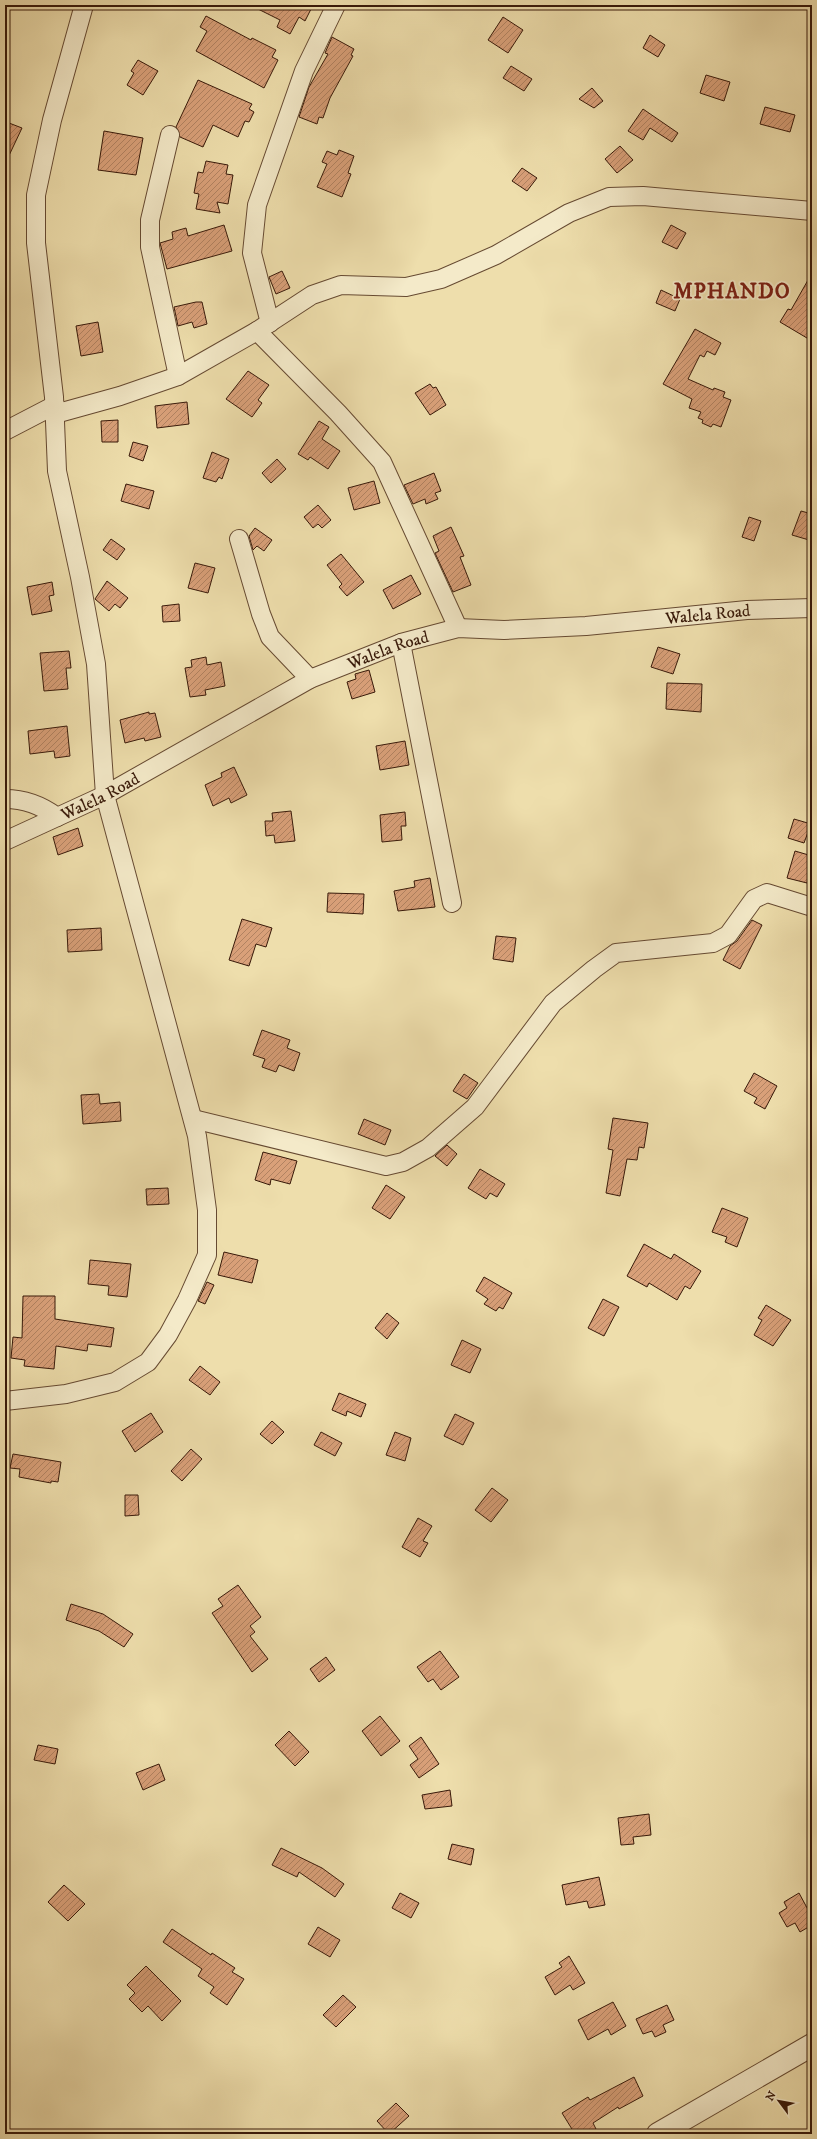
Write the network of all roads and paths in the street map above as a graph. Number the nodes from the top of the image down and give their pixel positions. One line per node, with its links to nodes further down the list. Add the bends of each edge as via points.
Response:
1 (336, 5): 5 (street, via 304,71 257,205 252,253)
2 (81, 6): 7 (street, via 36,195 36,243)
3 (170, 135): 6 (street, via 150,220 150,247)
4 (812, 210): 5 (street, via 643,196 609,197 569,213 496,255 441,279 406,287 341,285 312,296)
5 (263, 327): 6 (street); 11 (street, via 382,462)
6 (178, 376): 7 (street, via 120,396)
7 (55, 409): 8 (street); 14 (street, via 57,471 96,664)
8 (10, 424)
9 (239, 539): 13 (street, via 270,637)
10 (812, 608): 11 (street, Walela Road, via 746,610 586,626 504,630)
11 (458, 628): 12 (street, Walela Road)
12 (401, 643): 13 (street, Walela Road); 18 (street)
13 (310, 679): 14 (street, Walela Road)
14 (105, 795): 16 (street, Walela Road); 20 (street)
15 (5, 799): 16 (street, via 18,799 36,804)
16 (57, 817): 17 (street, Walela Road)
17 (5, 841)
18 (452, 903)
19 (812, 907): 20 (street, via 767,893 754,899 728,935 713,943 616,953 553,1002 476,1107 428,1148 404,1162 386,1166)
20 (193, 1119): 21 (street, via 207,1210 207,1255 168,1335 148,1362 115,1382 66,1394)
21 (5, 1401)
22 (812, 2045): 23 (street)
23 (658, 2134)

